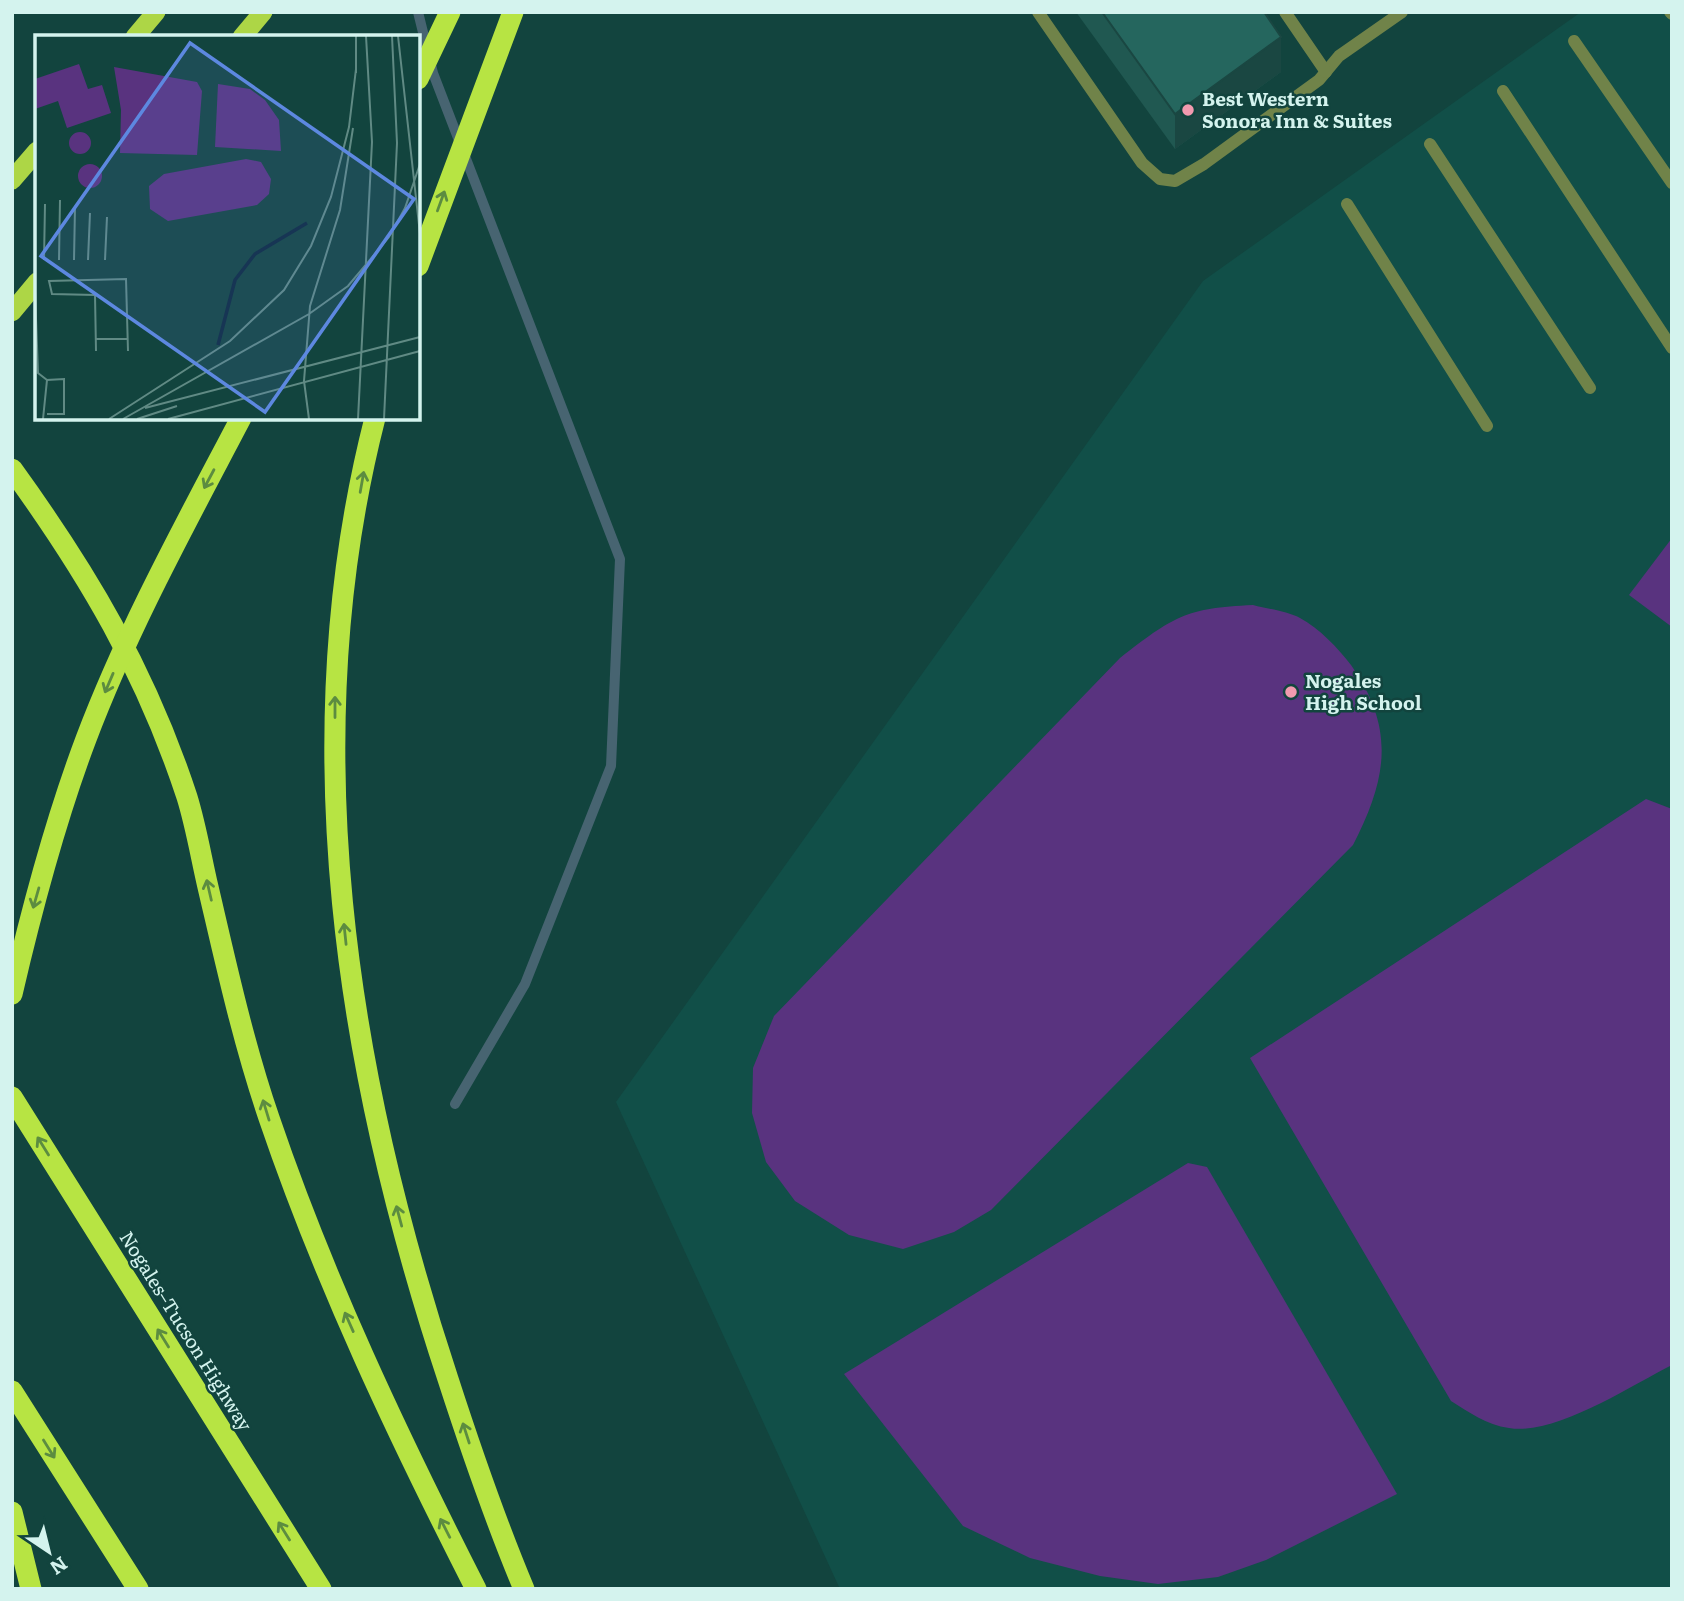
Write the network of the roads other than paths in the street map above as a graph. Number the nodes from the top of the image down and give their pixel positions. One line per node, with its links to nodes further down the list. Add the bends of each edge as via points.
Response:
1 (263, 12): 9 (highway)
2 (450, 12): 12 (highway)
3 (513, 12): 19 (highway, one-way to 3)
4 (1038, 12): 11 (lane, via 1142,163 1160,179 1175,181 1204,164)
5 (1285, 12): 11 (lane)
6 (1402, 12): 11 (lane, via 1339,56)
7 (153, 16): 8 (highway)
8 (137, 35)
9 (244, 35)
10 (1574, 41): 17 (lane)
11 (1326, 72)
12 (420, 75)
13 (1503, 91): 22 (lane)
14 (1430, 144): 23 (lane)
15 (35, 153): 16 (highway)
16 (12, 180)
17 (1672, 183)
18 (1347, 204): 26 (lane)
19 (420, 261)
20 (35, 284): 21 (highway)
21 (12, 312)
22 (1672, 348)
23 (1590, 387)
24 (240, 420): 28 (highway, one-way to 28, bridge, via 166,560 86,739 53,840)
25 (375, 420): 36 (highway, one-way to 25, via 483,1486 429,1321 397,1208 353,1002 338,845 335,684 344,579)
26 (1487, 425)
27 (12, 468): 35 (highway, one-way to 27, via 335,1290 269,1119 244,1038 187,799 149,697 101,601)
28 (12, 994)
29 (12, 1097): 34 (highway, Nogales–Tucson Highway, one-way to 29)
30 (12, 1391): 33 (highway, one-way to 33)
31 (12, 1512): 32 (highway)
32 (31, 1589)
33 (138, 1589)
34 (321, 1589)
35 (476, 1589)
36 (524, 1589)

